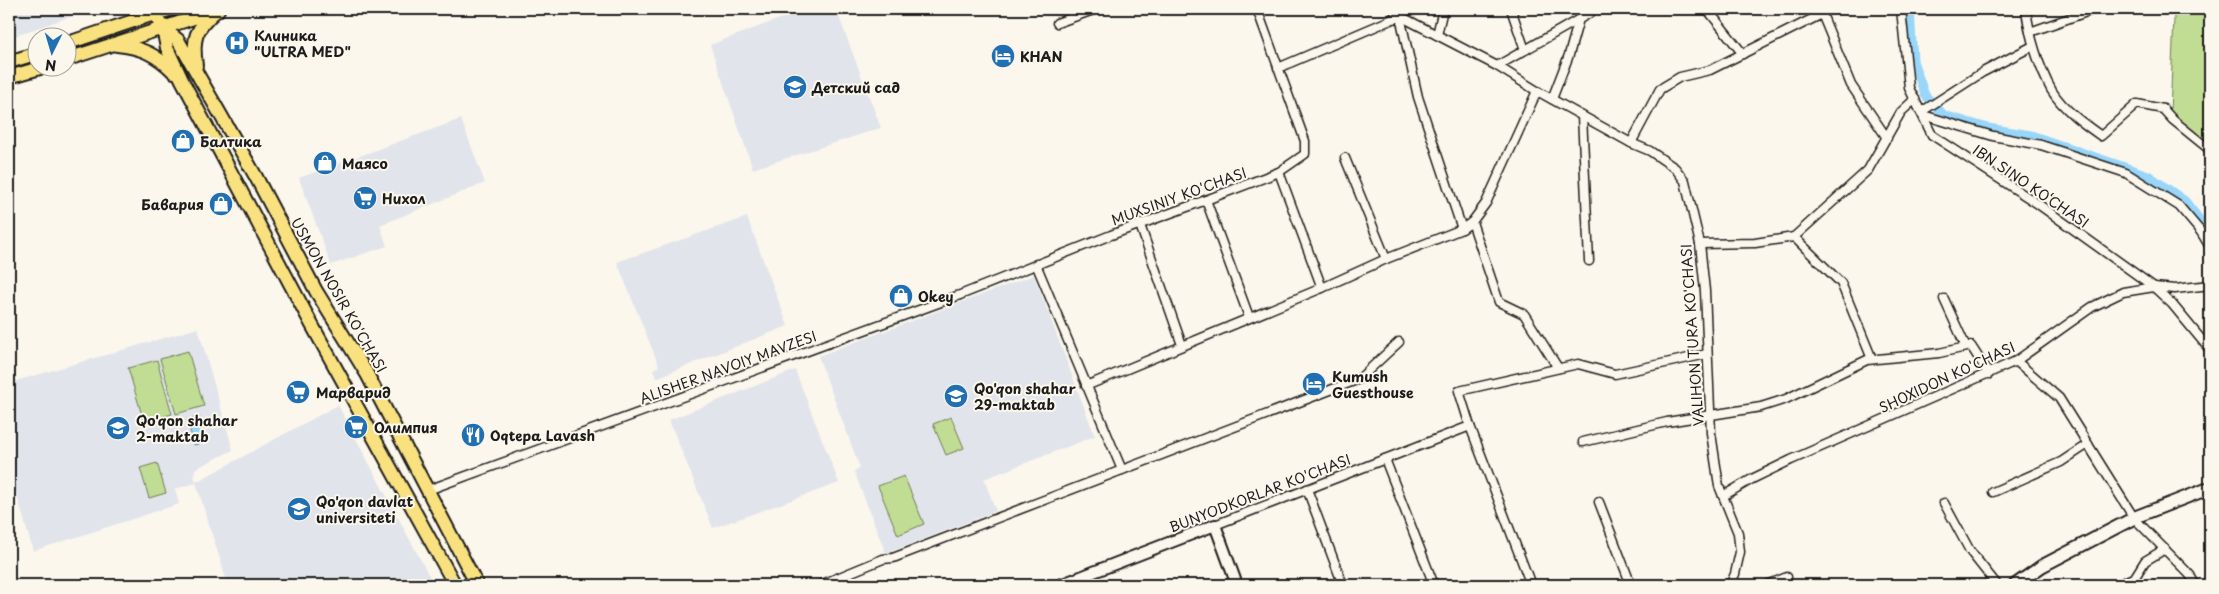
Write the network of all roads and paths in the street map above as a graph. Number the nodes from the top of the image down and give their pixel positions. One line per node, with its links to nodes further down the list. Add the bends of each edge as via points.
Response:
1 (173, 9): 15 (main road)
2 (219, 9): 19 (main road); 33 (main road, via 196,32 193,48)
3 (1096, 9): 18 (street)
4 (1256, 9): 31 (street, MUXSINIY KO'CHASI)
5 (1393, 9): 16 (street, VALIHON TURA KO'CHASI)
6 (1443, 9): 21 (street)
7 (1511, 9): 25 (street)
8 (1600, 9): 13 (street)
9 (1707, 9): 26 (street)
10 (1901, 9): 38 (street, IBN SINO KO‘CHASI, via 1909,88)
11 (2026, 9): 20 (street)
12 (2095, 9): 20 (street)
13 (1591, 11): 17 (street)
14 (1821, 11): 26 (street); 41 (street, via 1851,84)
15 (153, 12): 19 (main road, USMON NOSIR KO'CHASI); 22 (main road)
16 (1400, 16): 21 (street, VALIHON TURA KO'CHASI); 31 (street); 49 (street, via 1418,97)
17 (1579, 19): 25 (street); 37 (street, via 1569,56)
18 (1057, 23)
19 (163, 28): 23 (main road); 33 (main road, USMON NOSIR KO'CHASI, via 178,40); 35 (main road, USMON NOSIR KO'CHASI, via 167,48)
20 (2030, 32): 24 (street)
21 (1437, 34): 30 (street, VALIHON TURA KO'CHASI)
22 (78, 39)
23 (112, 44): 27 (main road); 35 (main road, via 148,51 164,61)
24 (2033, 46): 39 (street, via 1983,72); 43 (street, via 2052,91 2068,110 2101,136 2137,104 2163,109)
25 (1525, 50): 30 (street)
26 (1743, 54): 42 (street, via 1710,70 1680,77 1660,89)
27 (78, 55)
28 (28, 56): 29 (main road)
29 (9, 62)
30 (1497, 66): 36 (street, VALIHON TURA KO'CHASI)
31 (1278, 68): 45 (street, MUXSINIY KO'CHASI, via 1305,141 1305,154)
32 (28, 71): 34 (main road)
33 (197, 76): 79 (main road, USMON NOSIR KO'CHASI, via 256,177 316,291 367,374)
34 (9, 77)
35 (182, 80): 88 (main road, USMON NOSIR KO'CHASI)
36 (1537, 91): 37 (street, VALIHON TURA KO'CHASI); 47 (street, via 1486,202)
37 (1552, 98): 40 (street, VALIHON TURA KO'CHASI)
38 (1915, 100): 39 (street, IBN SINO KO‘CHASI); 41 (street, via 1901,112)
39 (1922, 113): 52 (street, via 1993,136 2041,144 2126,173 2179,206); 57 (street, IBN SINO KO‘CHASI, via 1932,135 2038,204)
40 (1582, 116): 42 (street, VALIHON TURA KO'CHASI); 54 (street)
41 (1887, 138): 50 (street, via 1868,170)
42 (1631, 143): 51 (street, VALIHON TURA KO'CHASI, via 1675,168 1685,181)
43 (2210, 150)
44 (1345, 158): 53 (street)
45 (1279, 172): 46 (street, MUXSINIY KO'CHASI); 58 (street)
46 (1206, 200): 48 (street, MUXSINIY KO'CHASI); 60 (street)
47 (1472, 222): 49 (street); 68 (street, via 1499,302 1524,314)
48 (1140, 225): 55 (street, MUXSINIY KO'CHASI); 62 (street)
49 (1462, 229): 53 (street)
50 (1794, 237): 51 (street, via 1755,243); 66 (street, via 1841,284)
51 (1700, 244): 65 (street, VALIHON TURA KO'CHASI)
52 (2210, 247)
53 (1386, 259): 58 (street)
54 (1589, 262)
55 (1036, 264): 70 (street); 79 (street, ALISHER NAVOIY MAVZESI)
56 (2210, 285): 57 (street, SHOXIDON KO'CHASI, via 2175,289)
57 (2154, 287): 64 (street, IBN SINO KO‘CHASI); 67 (street, SHOXIDON KO'CHASI, via 2123,292 2092,307)
58 (1322, 288): 60 (street)
59 (1944, 299): 63 (street)
60 (1248, 317): 62 (street)
61 (1399, 342): 76 (street, via 1359,379)
62 (1182, 345): 70 (street)
63 (1966, 347): 66 (street, via 1939,353); 69 (street, via 1971,346)
64 (2210, 350)
65 (1707, 354): 68 (street, via 1615,374 1578,364); 71 (street, VALIHON TURA KO'CHASI)
66 (1872, 359): 71 (street, via 1786,399)
67 (2016, 361): 69 (street, SHOXIDON KO'CHASI); 74 (street, via 2059,398)
68 (1558, 368): 72 (street, via 1459,391)
69 (1989, 374): 81 (street, SHOXIDON KO'CHASI, via 1791,460)
70 (1086, 386): 76 (street)
71 (1710, 416): 73 (street, via 1667,422); 81 (street, VALIHON TURA KO'CHASI)
72 (1470, 426): 75 (street, BUNYODKORLAR KO'CHASI); 95 (street)
73 (1583, 442)
74 (2088, 444): 80 (street, via 2061,462); 84 (street)
75 (1385, 459): 78 (street, BUNYODKORLAR KO'CHASI); 94 (street)
76 (1122, 470): 90 (street)
77 (2210, 488): 84 (main road)
78 (1307, 489): 85 (street, BUNYODKORLAR KO'CHASI); 93 (street)
79 (428, 490): 89 (main road, USMON NOSIR KO'CHASI)
80 (1993, 492)
81 (1723, 496): 97 (street, VALIHON TURA KO'CHASI, via 1739,543 1737,567)
82 (1599, 502): 96 (street)
83 (1944, 503): 99 (street, via 1970,551)
84 (2134, 518): 86 (street); 100 (main road, via 2042,566)
85 (1215, 525): 91 (street, BUNYODKORLAR KO'CHASI); 92 (street)
86 (2165, 549): 101 (street, via 2145,561 2135,576); 102 (street, via 2190,575)
87 (1787, 577): 98 (street)
88 (455, 585)
89 (477, 585)
90 (820, 585)
91 (1060, 585)
92 (1237, 585)
93 (1343, 585)
94 (1434, 585)
95 (1531, 585)
96 (1631, 585)
97 (1730, 585)
98 (1767, 585)
99 (1997, 585)
100 (2015, 585)
101 (2118, 585)
102 (2195, 585)

